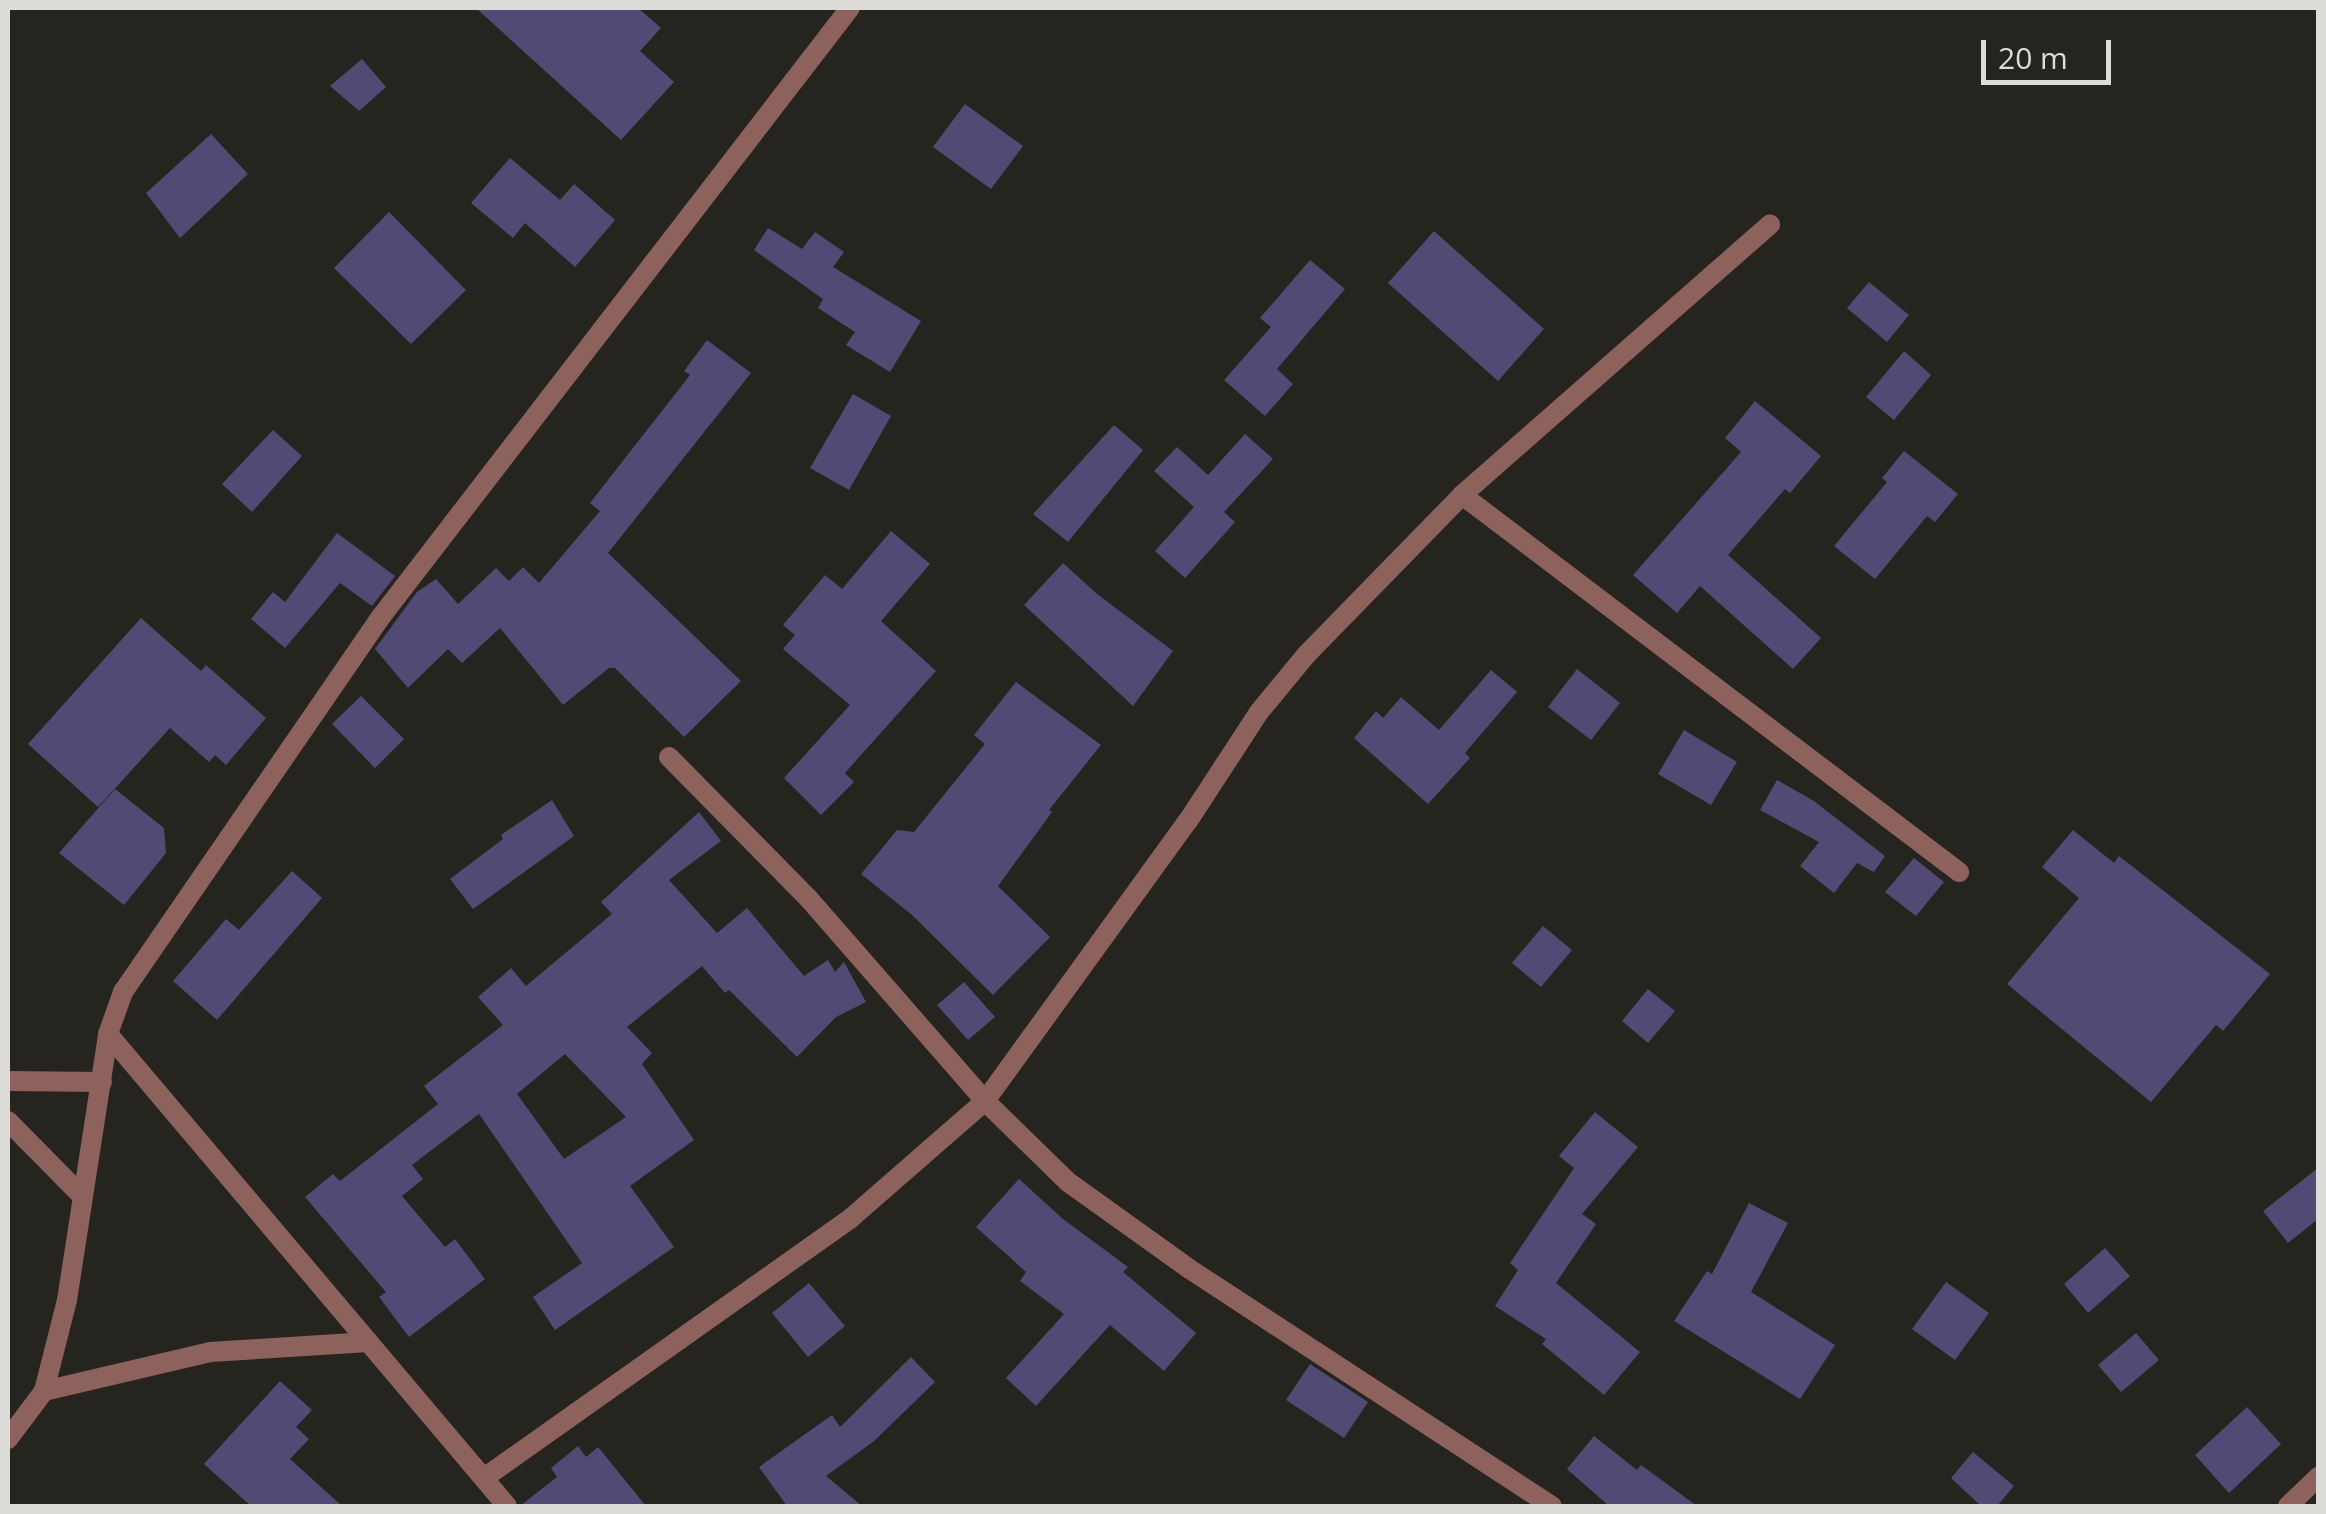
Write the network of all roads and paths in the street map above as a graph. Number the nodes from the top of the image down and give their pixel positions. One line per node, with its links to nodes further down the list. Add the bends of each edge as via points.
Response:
1 (850, 8): 6 (street, via 380,618 123,992)
2 (1770, 224): 3 (street)
3 (1462, 495): 5 (street); 9 (street, via 1259,712)
4 (669, 757): 9 (street, via 822,913)
5 (1959, 872)
6 (108, 1034): 8 (street); 12 (street)
7 (8, 1081): 8 (street)
8 (102, 1082): 11 (street)
9 (985, 1100): 16 (street, via 851,1218); 18 (street, via 1082,1192 1188,1268)
10 (8, 1121): 11 (street)
11 (82, 1196): 13 (street, via 67,1300)
12 (368, 1342): 13 (street, via 210,1352); 16 (street)
13 (44, 1391): 14 (street)
14 (8, 1440)
15 (2318, 1477): 19 (street)
16 (484, 1478): 17 (street)
17 (508, 1506)
18 (1552, 1506)
19 (2288, 1506)

